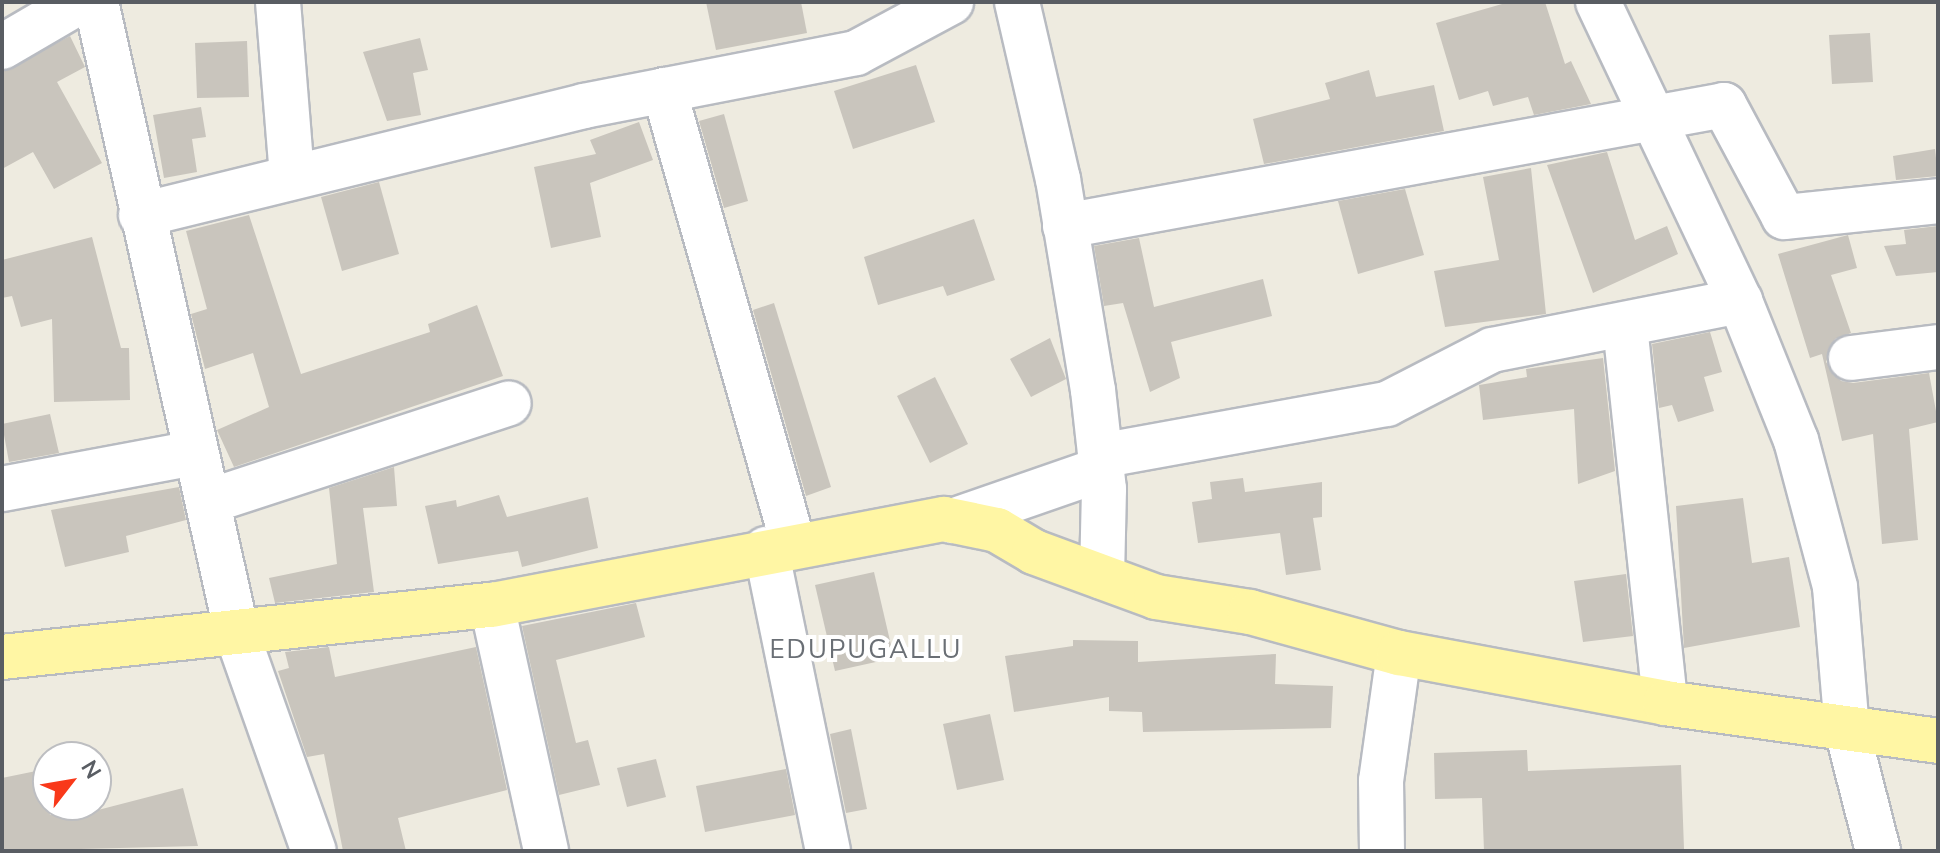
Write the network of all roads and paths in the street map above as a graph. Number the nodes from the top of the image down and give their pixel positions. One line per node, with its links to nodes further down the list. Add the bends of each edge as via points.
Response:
1 (79, 2): 7 (street)
2 (96, 2): 12 (street)
3 (278, 2): 10 (street)
4 (951, 2): 8 (street, via 856,53)
5 (1017, 2): 13 (street)
6 (1598, 2): 9 (street)
7 (2, 47)
8 (664, 90): 10 (street); 24 (street)
9 (1681, 114): 11 (street, via 1724,105 1784,217); 13 (street); 14 (street)
10 (292, 175): 12 (street)
11 (1938, 201)
12 (141, 215): 19 (street)
13 (1065, 226): 20 (street)
14 (1740, 301): 15 (street); 31 (street, via 1796,440 1825,540)
15 (1625, 326): 20 (street, via 1492,350 1387,404); 30 (street)
16 (1938, 347): 17 (street)
17 (1851, 358)
18 (509, 403): 22 (street)
19 (195, 453): 21 (street); 22 (street)
20 (1101, 463): 23 (street); 25 (street)
21 (2, 489)
22 (213, 500): 27 (street)
23 (952, 521): 24 (main road); 25 (main road, via 997,530)
24 (780, 547): 26 (main road); 35 (street)
25 (1102, 577): 28 (main road, via 1156,597 1250,612)
26 (492, 605): 27 (main road); 34 (street)
27 (237, 634): 29 (main road); 33 (street)
28 (1399, 653): 30 (main road); 36 (street, via 1381,781)
29 (2, 657)
30 (1665, 703): 31 (main road)
31 (1847, 730): 32 (main road); 37 (street)
32 (1938, 741)
33 (314, 851)
34 (546, 851)
35 (828, 851)
36 (1382, 851)
37 (1878, 851)

